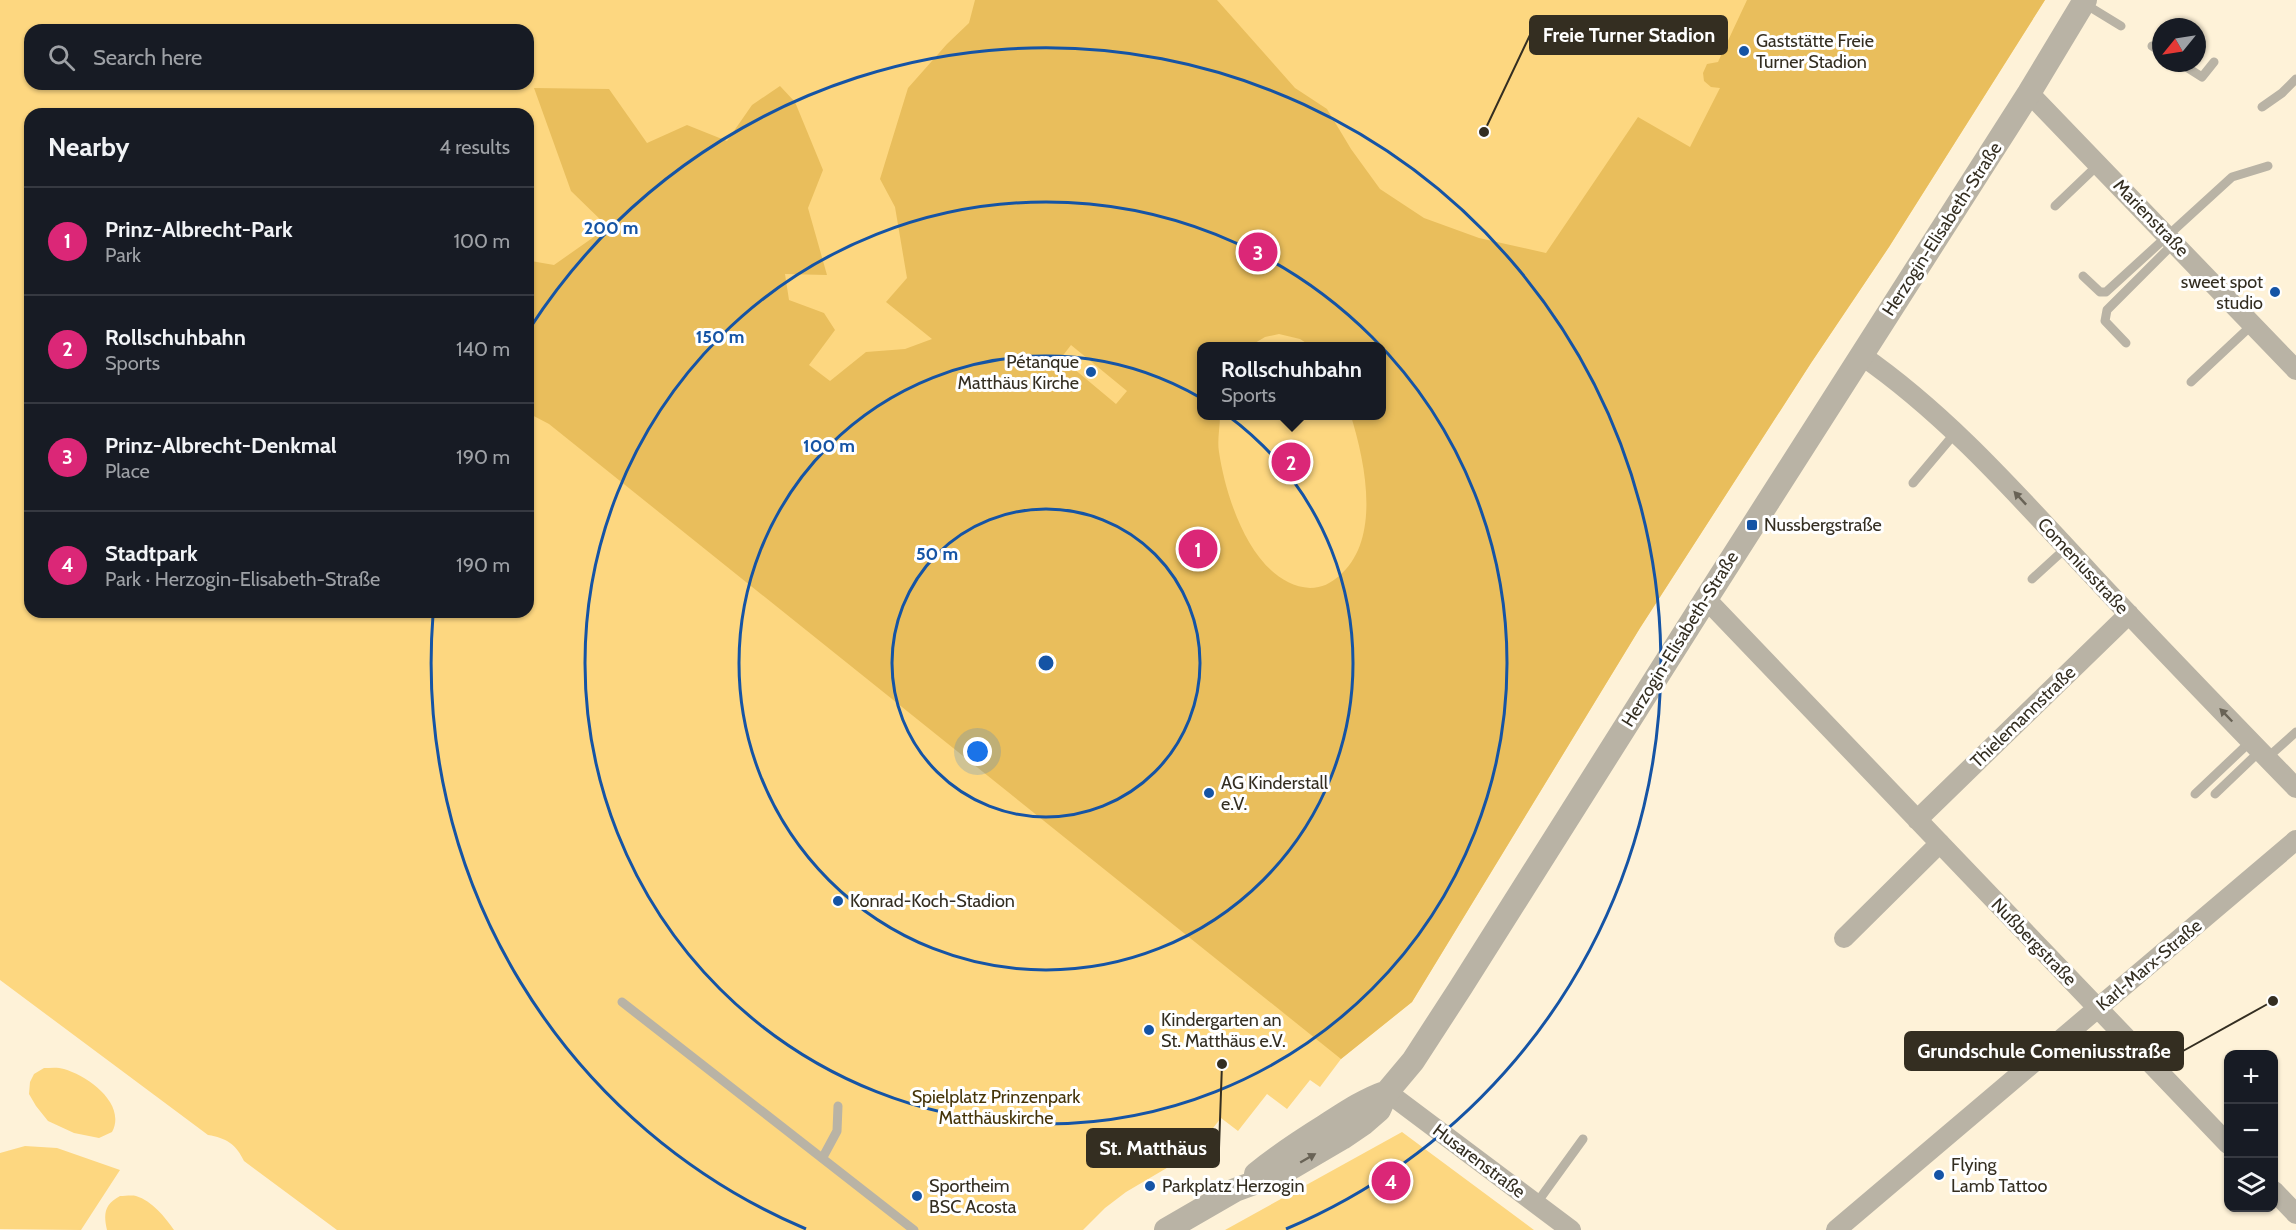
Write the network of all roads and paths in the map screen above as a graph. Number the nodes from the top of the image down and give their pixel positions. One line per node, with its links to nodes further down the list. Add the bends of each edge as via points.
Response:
1 (2084, 2): 2 (lane); 8 (street, Herzogin-Elisabeth-Straße)
2 (2121, 27)
3 (2214, 62): 6 (lane)
4 (2194, 72): 5 (lane, via 2202,77)
5 (2206, 72)
6 (2206, 72)
7 (2296, 80): 9 (lane)
8 (2029, 93): 10 (street, Marienstraße); 17 (street, Herzogin-Elisabeth-Straße)
9 (2262, 107)
10 (2099, 164): 12 (lane); 13 (street, Marienstraße)
11 (2268, 165): 13 (lane, via 2232,177)
12 (2055, 206)
13 (2171, 238): 14 (lane, via 2106,292 2100,292); 15 (street, Marienstraße); 16 (lane, via 2107,310 2105,321)
14 (2083, 276)
15 (2253, 324): 18 (street, Marienstraße); 19 (lane)
16 (2126, 343)
17 (1861, 355): 20 (street, Comeniusstraße); 24 (street, Herzogin-Elisabeth-Straße)
18 (2296, 370)
19 (2191, 382)
20 (1956, 432): 21 (lane); 22 (street, Comeniusstraße, one-way to 20)
21 (1913, 483)
22 (2066, 548): 23 (lane); 25 (street, Comeniusstraße)
23 (2032, 579)
24 (1706, 598): 31 (street, Nußbergstraße); 37 (street, Herzogin-Elisabeth-Straße, via 1461,987)
25 (2129, 615): 27 (street, Comeniusstraße, one-way to 25); 31 (street, Thielemannstraße)
26 (2296, 732): 27 (lane)
27 (2260, 750): 28 (street, Comeniusstraße); 29 (lane); 30 (lane)
28 (2296, 788)
29 (2195, 794)
30 (2215, 794)
31 (1917, 820): 33 (street, Nußbergstraße)
32 (2296, 840): 36 (street, Karl-Marx-Straße)
33 (1940, 843): 34 (street); 36 (street, Nußbergstraße)
34 (1844, 938)
35 (622, 1002): 41 (lane)
36 (2098, 1008): 40 (street, Nußbergstraße); 48 (street, Karl-Marx-Straße)
37 (1387, 1092): 43 (street, Husarenstraße); 46 (street, Herzogin-Elisabeth-Straße, via 1368,1098 1276,1157 1235,1190)
38 (838, 1106): 41 (lane, via 837,1131)
39 (1583, 1139): 43 (lane)
40 (2224, 1139)
41 (823, 1157): 45 (lane)
42 (2278, 1195): 44 (street)
43 (1536, 1204): 47 (street, Husarenstraße)
44 (2296, 1214)
45 (914, 1230)
46 (1166, 1230)
47 (1571, 1230)
48 (1836, 1230)

